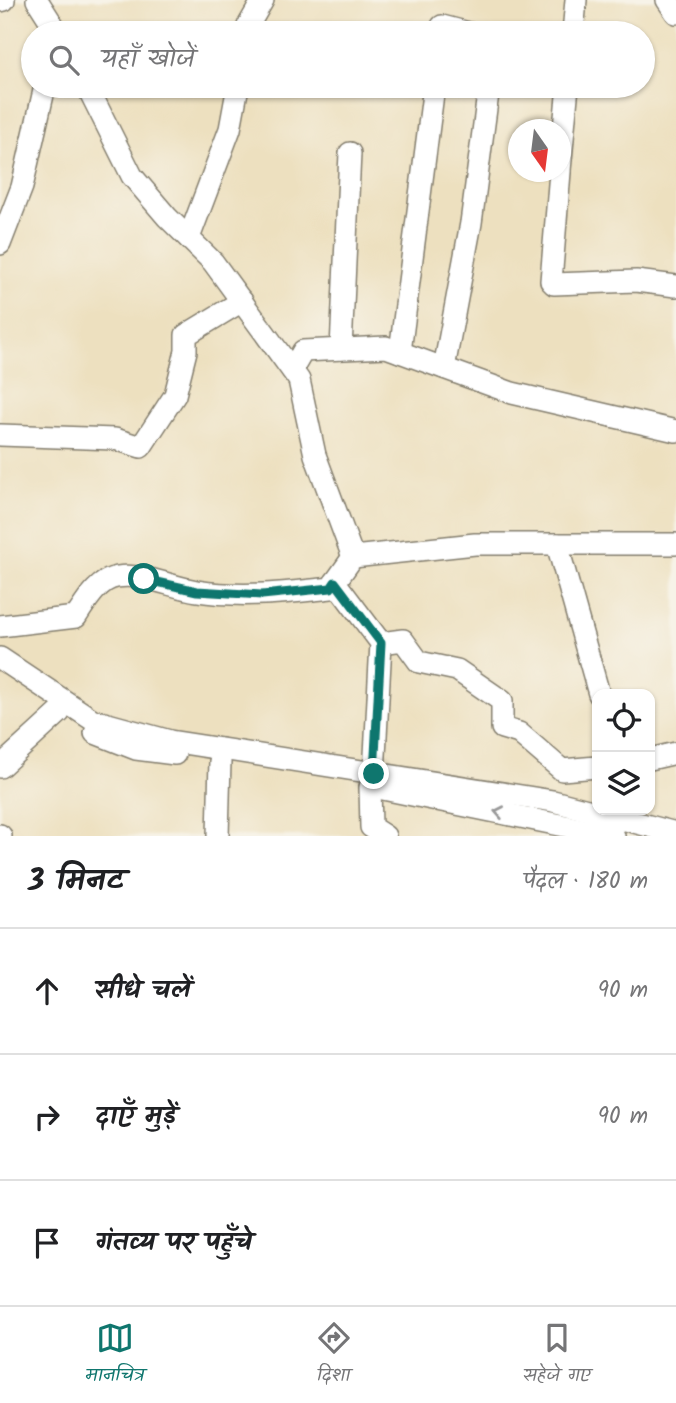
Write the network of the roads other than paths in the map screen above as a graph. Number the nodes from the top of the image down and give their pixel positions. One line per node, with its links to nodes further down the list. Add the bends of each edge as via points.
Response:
1 (37, 0): 6 (street)
2 (263, 0): 7 (street)
3 (576, 0): 8 (street)
4 (667, 0): 5 (street)
5 (676, 13)
6 (50, 21)
7 (251, 21)
8 (574, 21)
9 (43, 98): 18 (street, via 22,187)
10 (93, 98): 19 (street, via 132,176)
11 (236, 98): 19 (street, via 230,129)
12 (432, 98): 23 (street)
13 (487, 98): 24 (street, via 471,223)
14 (567, 98): 15 (street)
15 (565, 119)
16 (350, 153): 22 (street)
17 (559, 182): 20 (street, via 551,281)
18 (1, 236)
19 (189, 238): 21 (street, via 214,262)
20 (676, 286)
21 (242, 301): 25 (street); 27 (street, via 186,335 174,395 141,447 116,439)
22 (341, 349): 23 (street, via 386,347); 25 (street, via 303,351)
23 (400, 352): 24 (street)
24 (444, 368): 26 (street, via 512,393)
25 (292, 370): 30 (street, via 299,380 316,455)
26 (676, 431)
27 (0, 435)
28 (557, 544): 29 (street); 30 (street, via 475,544); 36 (street)
29 (676, 544)
30 (353, 557): 31 (street)
31 (335, 582): 32 (street, via 331,588 262,595 197,591 116,577 95,590 76,617); 33 (street)
32 (0, 626)
33 (381, 643): 42 (street, via 403,640 419,662 457,670 480,685 502,701 502,727 519,733 562,770); 43 (street)
34 (0, 658): 43 (street, via 93,720 170,741)
35 (0, 671): 37 (street)
36 (598, 689)
37 (60, 712): 40 (street, via 84,729 136,749); 41 (street)
38 (676, 753): 39 (street)
39 (655, 758)
40 (220, 761): 43 (street); 46 (street)
41 (0, 767)
42 (592, 767)
43 (372, 780): 44 (street); 47 (street, via 371,827)
44 (623, 822): 45 (street)
45 (676, 833)
46 (218, 836)
47 (385, 836)

